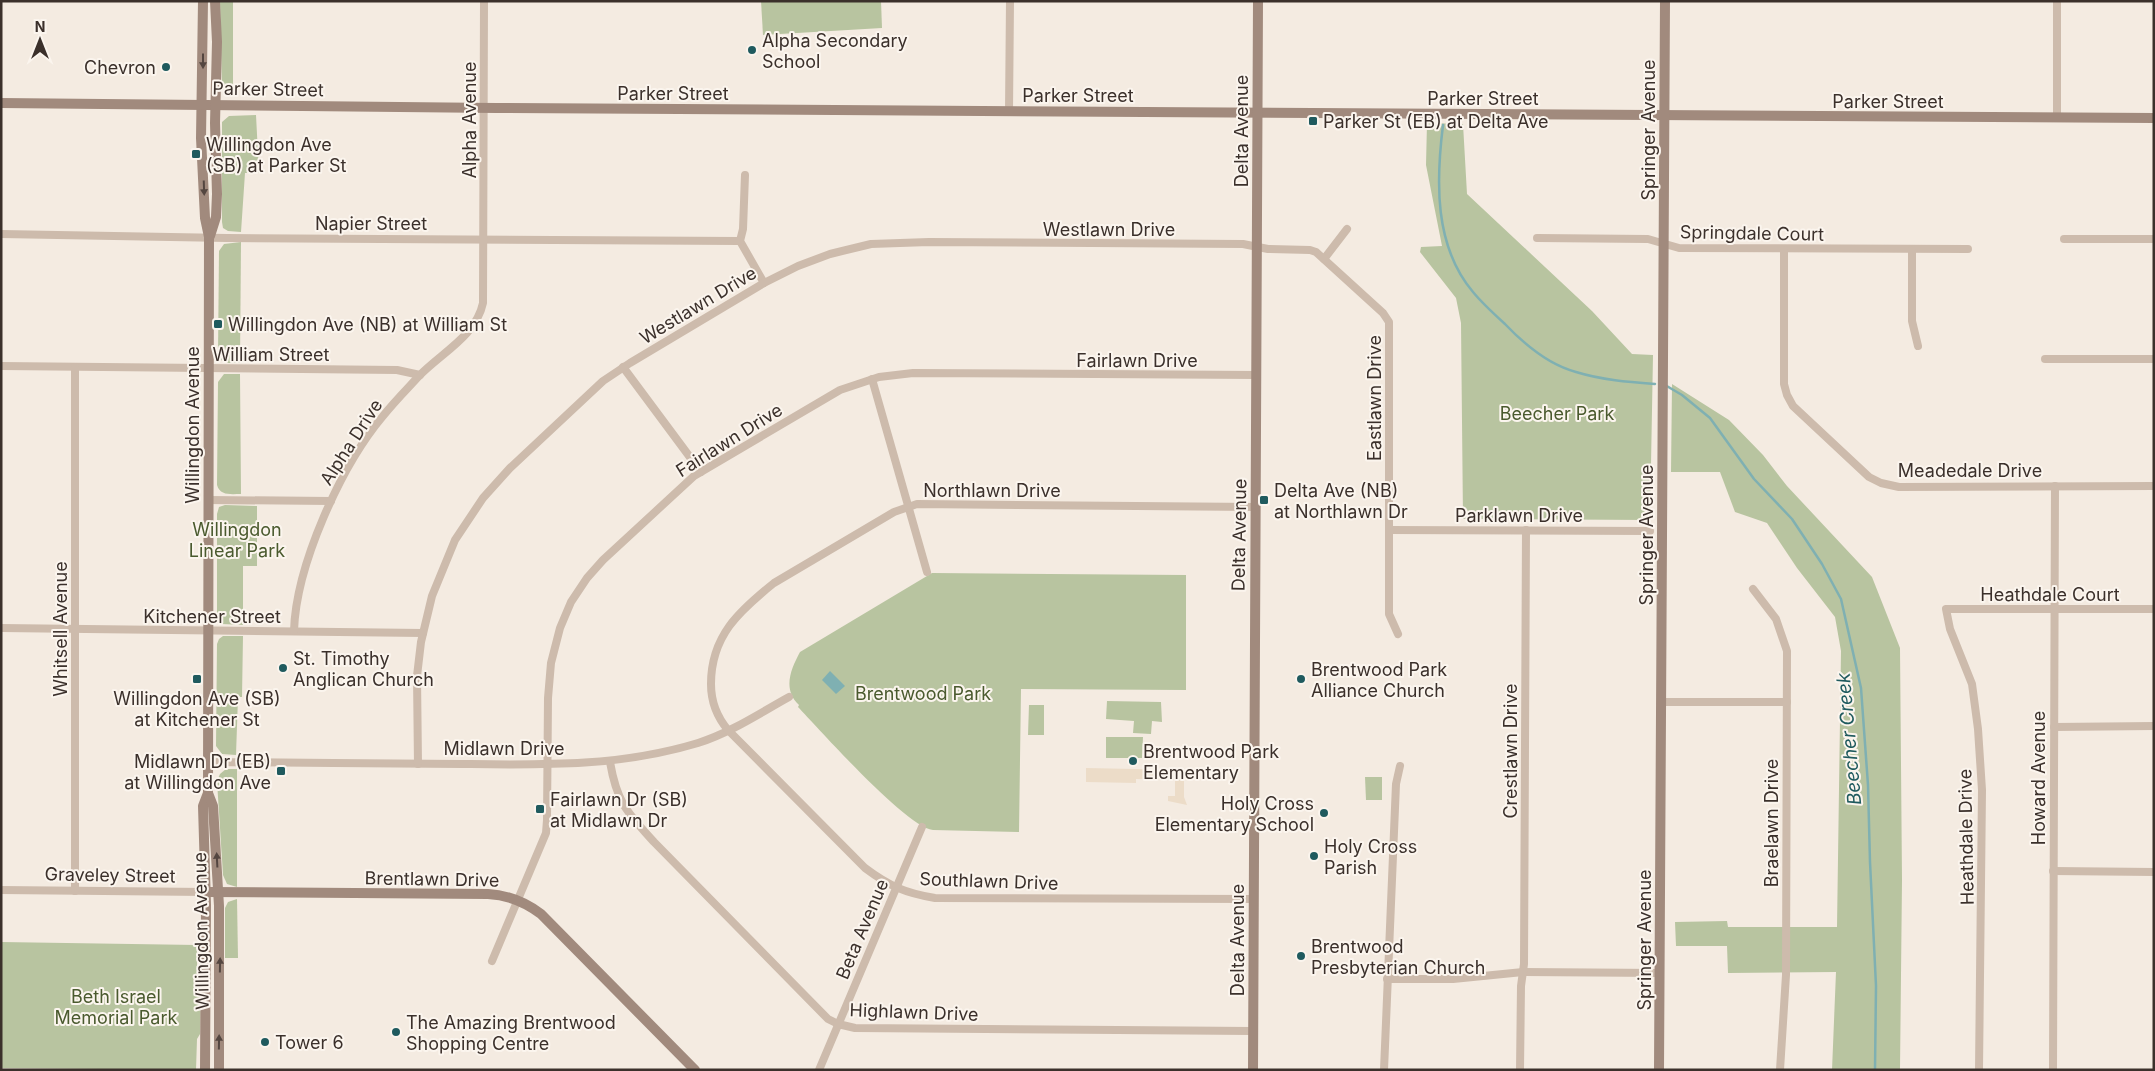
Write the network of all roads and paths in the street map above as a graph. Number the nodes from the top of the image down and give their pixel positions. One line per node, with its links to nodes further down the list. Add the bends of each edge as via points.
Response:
1 (204, 1): 9 (street, Willingdon Avenue, one-way to 9)
2 (215, 1): 10 (street, Willingdon Avenue)
3 (484, 1): 11 (street, Alpha Avenue)
4 (1010, 1): 12 (street)
5 (1258, 1): 13 (street, Delta Avenue)
6 (1665, 1): 14 (street, Springer Avenue)
7 (2057, 1): 15 (street)
8 (1, 103): 9 (street, Parker Street)
9 (202, 105): 10 (street, Parker Street); 20 (street, Willingdon Avenue, one-way to 20, via 205,218)
10 (216, 105): 11 (street, Parker Street); 20 (street, Willingdon Avenue, via 216,217)
11 (483, 108): 12 (street, Parker Street); 23 (street, Alpha Avenue)
12 (1009, 111): 13 (street, Parker Street)
13 (1256, 113): 14 (street, Parker Street); 27 (street, Delta Avenue)
14 (1664, 116): 15 (street, Parker Street); 26 (street, Springer Avenue)
15 (2057, 118): 16 (street, Parker Street)
16 (2154, 118)
17 (745, 175): 25 (street)
18 (1347, 229): 31 (street)
19 (1, 234): 20 (street, Napier Street)
20 (209, 237): 23 (street, Napier Street); 39 (street, Willingdon Avenue)
21 (1537, 238): 26 (street, Springdale Court, via 1648,238)
22 (2064, 238): 24 (street)
23 (483, 239): 25 (street, Napier Street); 40 (street, Alpha Drive, via 480,316)
24 (2154, 239)
25 (740, 241): 32 (street)
26 (1664, 244): 29 (street, Springdale Court, via 1679,248); 65 (street, Springer Avenue)
27 (1257, 247): 31 (street, Eastlawn Drive, via 1312,250); 32 (street, Westlawn Drive, via 1244,244 891,242 830,254); 41 (street, Delta Avenue)
28 (1968, 249): 30 (street, Springdale Court)
29 (1784, 250): 30 (street, Springdale Court); 44 (street, Meadedale Drive, via 1784,384 1787,395 1793,406 1869,477 1881,484 1899,487)
30 (1912, 250): 33 (street, via 1912,322)
31 (1324, 259): 50 (street, Eastlawn Drive, via 1389,322)
32 (764, 283): 38 (street, Westlawn Drive)
33 (1918, 346)
34 (2045, 359): 35 (street)
35 (2154, 360)
36 (1, 366): 37 (street, William Street)
37 (75, 367): 39 (street, William Street); 59 (street, Whitsell Avenue)
38 (623, 367): 43 (street); 62 (street, Westlawn Drive, via 603,381 510,468 476,507 444,563)
39 (208, 368): 40 (street, William Street, via 397,370); 46 (street, Willingdon Avenue)
40 (420, 375): 47 (street, Alpha Drive, via 382,417 352,461)
41 (1256, 375): 42 (street, Fairlawn Drive, via 913,373); 49 (street, Delta Avenue)
42 (872, 379): 43 (street, Fairlawn Drive, via 832,394); 48 (street)
43 (701, 472): 73 (street, Fairlawn Drive, via 603,560 571,602 551,663)
44 (2055, 486): 45 (street, Meadedale Drive); 56 (street, Howard Avenue)
45 (2154, 486)
46 (208, 500): 47 (street); 60 (street, Willingdon Avenue)
47 (331, 501): 61 (street, Alpha Drive, via 308,559)
48 (908, 506): 49 (street, Northlawn Drive); 53 (street); 69 (street, Northlawn Drive, via 774,583 721,636 711,670 711,688 719,719)
49 (1256, 507): 84 (street, Delta Avenue)
50 (1389, 530): 51 (street, Parklawn Drive); 63 (street, Eastlawn Drive, via 1389,614)
51 (1526, 530): 52 (street, Parklawn Drive); 87 (street, Crestlawn Drive)
52 (1650, 531)
53 (926, 572)
54 (1753, 589): 66 (street, Braelawn Drive, via 1776,619 1787,651)
55 (1946, 609): 56 (street, Heathdale Court); 101 (street, Heathdale Drive, via 1950,629 1972,684 1982,790)
56 (2054, 609): 57 (street, Heathdale Court); 67 (street, Howard Avenue)
57 (2154, 609)
58 (1, 628): 59 (street, Kitchener Street)
59 (76, 629): 60 (street, Kitchener Street); 81 (street, Whitsell Avenue)
60 (208, 631): 61 (street, Kitchener Street); 70 (street, Willingdon Avenue)
61 (294, 631): 62 (street, Kitchener Street)
62 (423, 633): 72 (street, Westlawn Drive, via 418,667)
63 (1398, 634)
64 (789, 697): 69 (street, Midlawn Drive)
65 (1661, 702): 66 (street); 88 (street, Springer Avenue)
66 (1787, 702): 100 (street, Braelawn Drive, via 1786,975)
67 (2054, 726): 68 (street); 77 (street, Howard Avenue)
68 (2154, 726)
69 (728, 730): 71 (street, Midlawn Drive, via 698,743); 79 (street, Southlawn Drive, via 865,868)
70 (207, 762): 72 (street, Midlawn Drive); 75 (street, Willingdon Avenue)
71 (610, 762): 73 (street, Midlawn Drive); 90 (street, Highlawn Drive, via 618,796 628,814 828,1019)
72 (418, 764): 73 (street, Midlawn Drive)
73 (548, 764): 85 (street, Fairlawn Drive, via 546,833)
74 (1400, 766): 89 (street, via 1396,784)
75 (208, 793): 82 (street, Willingdon Avenue, via 203,806); 83 (street, Willingdon Avenue, one-way to 75, via 213,806)
76 (922, 827): 79 (street, Beta Avenue)
77 (2053, 871): 78 (street); 102 (street, Howard Avenue)
78 (2154, 872)
79 (896, 888): 84 (street, Southlawn Drive, via 935,898); 90 (street, Beta Avenue)
80 (1, 890): 81 (street, Graveley Street)
81 (75, 890): 82 (street, Graveley Street)
82 (206, 892): 83 (street, Graveley Street); 92 (street, Willingdon Avenue)
83 (219, 892): 85 (street, Brentlawn Drive, via 488,894); 93 (street, Willingdon Avenue, one-way to 83)
84 (1253, 899): 91 (street, Delta Avenue)
85 (518, 900): 86 (street, Fairlawn Drive); 94 (street, Brentlawn Drive, via 541,914)
86 (492, 961)
87 (1523, 972): 88 (street); 89 (street, via 1454,980); 98 (street, Crestlawn Drive)
88 (1660, 973): 99 (street, Springer Avenue)
89 (1387, 979): 97 (street)
90 (838, 1024): 91 (street, Highlawn Drive, via 855,1028); 95 (street, Beta Avenue)
91 (1252, 1031): 96 (street, Delta Avenue)
92 (205, 1070)
93 (219, 1070)
94 (694, 1070)
95 (819, 1070)
96 (1252, 1070)
97 (1384, 1070)
98 (1520, 1070)
99 (1659, 1070)
100 (1780, 1070)
101 (1979, 1070)
102 (2053, 1070)

